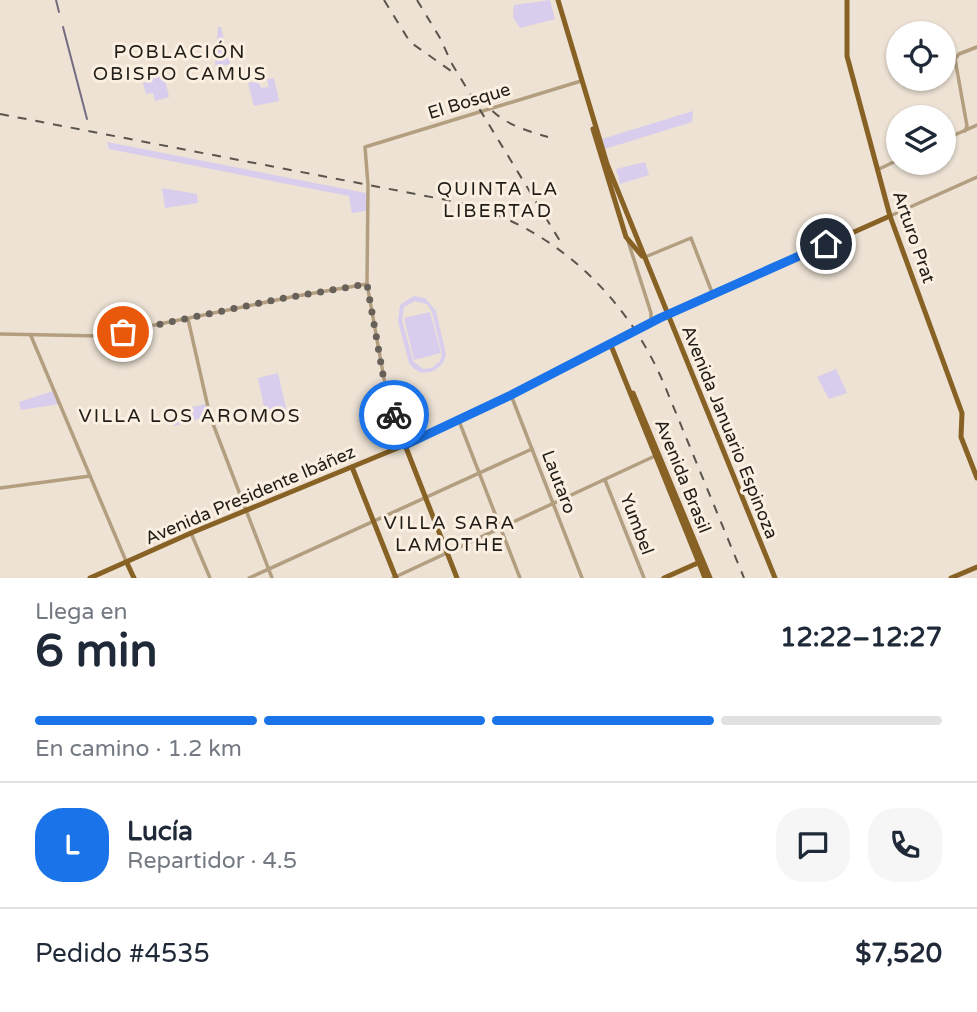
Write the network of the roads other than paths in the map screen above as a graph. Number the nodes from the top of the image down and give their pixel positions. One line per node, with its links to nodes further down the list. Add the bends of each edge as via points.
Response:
1 (558, 0): 4 (main road, Avenida Januario Espinoza)
2 (847, 0): 10 (main road, Arturo Prat, via 847,56)
3 (977, 47): 7 (street, via 955,59)
4 (581, 81): 5 (main road, Avenida Januario Espinoza); 15 (street, El Bosque, via 365,147)
5 (586, 95): 13 (main road, Avenida Januario Espinoza); 14 (main road, Avenida Januario Espinoza, via 607,164)
6 (977, 125): 7 (street)
7 (965, 131): 8 (street)
8 (956, 135)
9 (886, 166): 10 (street)
10 (877, 170): 12 (main road, Arturo Prat)
11 (977, 177): 12 (street, Avenida Presidente Ibáñez)
12 (890, 216): 16 (main road, Avenida Presidente Ibáñez); 31 (main road, Arturo Prat, via 962,413 961,437)
13 (626, 237): 14 (main road, Avenida Januario Espinoza); 19 (street)
14 (645, 257): 16 (street, via 691,238); 17 (main road, Avenida Januario Espinoza)
15 (367, 284): 18 (street); 25 (street, via 386,392)
16 (713, 295): 17 (main road, Avenida Presidente Ibáñez)
17 (667, 316): 19 (main road, Avenida Presidente Ibáñez); 57 (main road, Avenida Januario Espinoza)
18 (188, 319): 21 (street, via 91,337); 36 (street, via 210,416)
19 (652, 323): 22 (main road, Avenida Presidente Ibáñez)
20 (0, 334): 21 (street)
21 (30, 335): 30 (street)
22 (611, 343): 23 (main road, Avenida Presidente Ibáñez); 27 (main road, Avenida Brasil)
23 (509, 394): 24 (main road, Avenida Presidente Ibáñez); 26 (street, Lautaro)
24 (458, 419): 25 (main road, Avenida Presidente Ibáñez); 29 (street)
25 (405, 445): 28 (main road, Avenida Presidente Ibáñez); 34 (main road)
26 (532, 449): 29 (street); 35 (street, Lautaro)
27 (657, 455): 32 (street); 42 (main road, Avenida Brasil)
28 (352, 467): 36 (main road, Avenida Presidente Ibáñez); 37 (main road)
29 (479, 474): 34 (street); 38 (street)
30 (90, 476): 33 (street); 41 (street)
31 (977, 478)
32 (605, 480): 35 (street); 54 (street, Yumbel)
33 (0, 488)
34 (426, 498): 37 (street); 40 (main road)
35 (552, 504): 38 (street); 53 (street, Lautaro)
36 (246, 511): 39 (main road, Avenida Presidente Ibáñez); 44 (street)
37 (374, 522): 44 (street); 50 (main road)
38 (501, 528): 40 (street); 52 (street)
39 (191, 533): 41 (main road, Avenida Presidente Ibáñez); 47 (street)
40 (447, 553): 50 (street); 51 (main road)
41 (127, 563): 45 (main road, Avenida Presidente Ibáñez); 46 (main road)
42 (701, 563): 55 (main road); 56 (main road, Avenida Brasil)
43 (977, 567): 58 (main road)
44 (268, 570): 48 (street); 49 (street)
45 (90, 578)
46 (134, 578)
47 (210, 578)
48 (249, 578)
49 (272, 578)
50 (395, 578)
51 (457, 578)
52 (520, 578)
53 (582, 578)
54 (644, 578)
55 (664, 578)
56 (708, 578)
57 (775, 578)
58 (951, 578)

